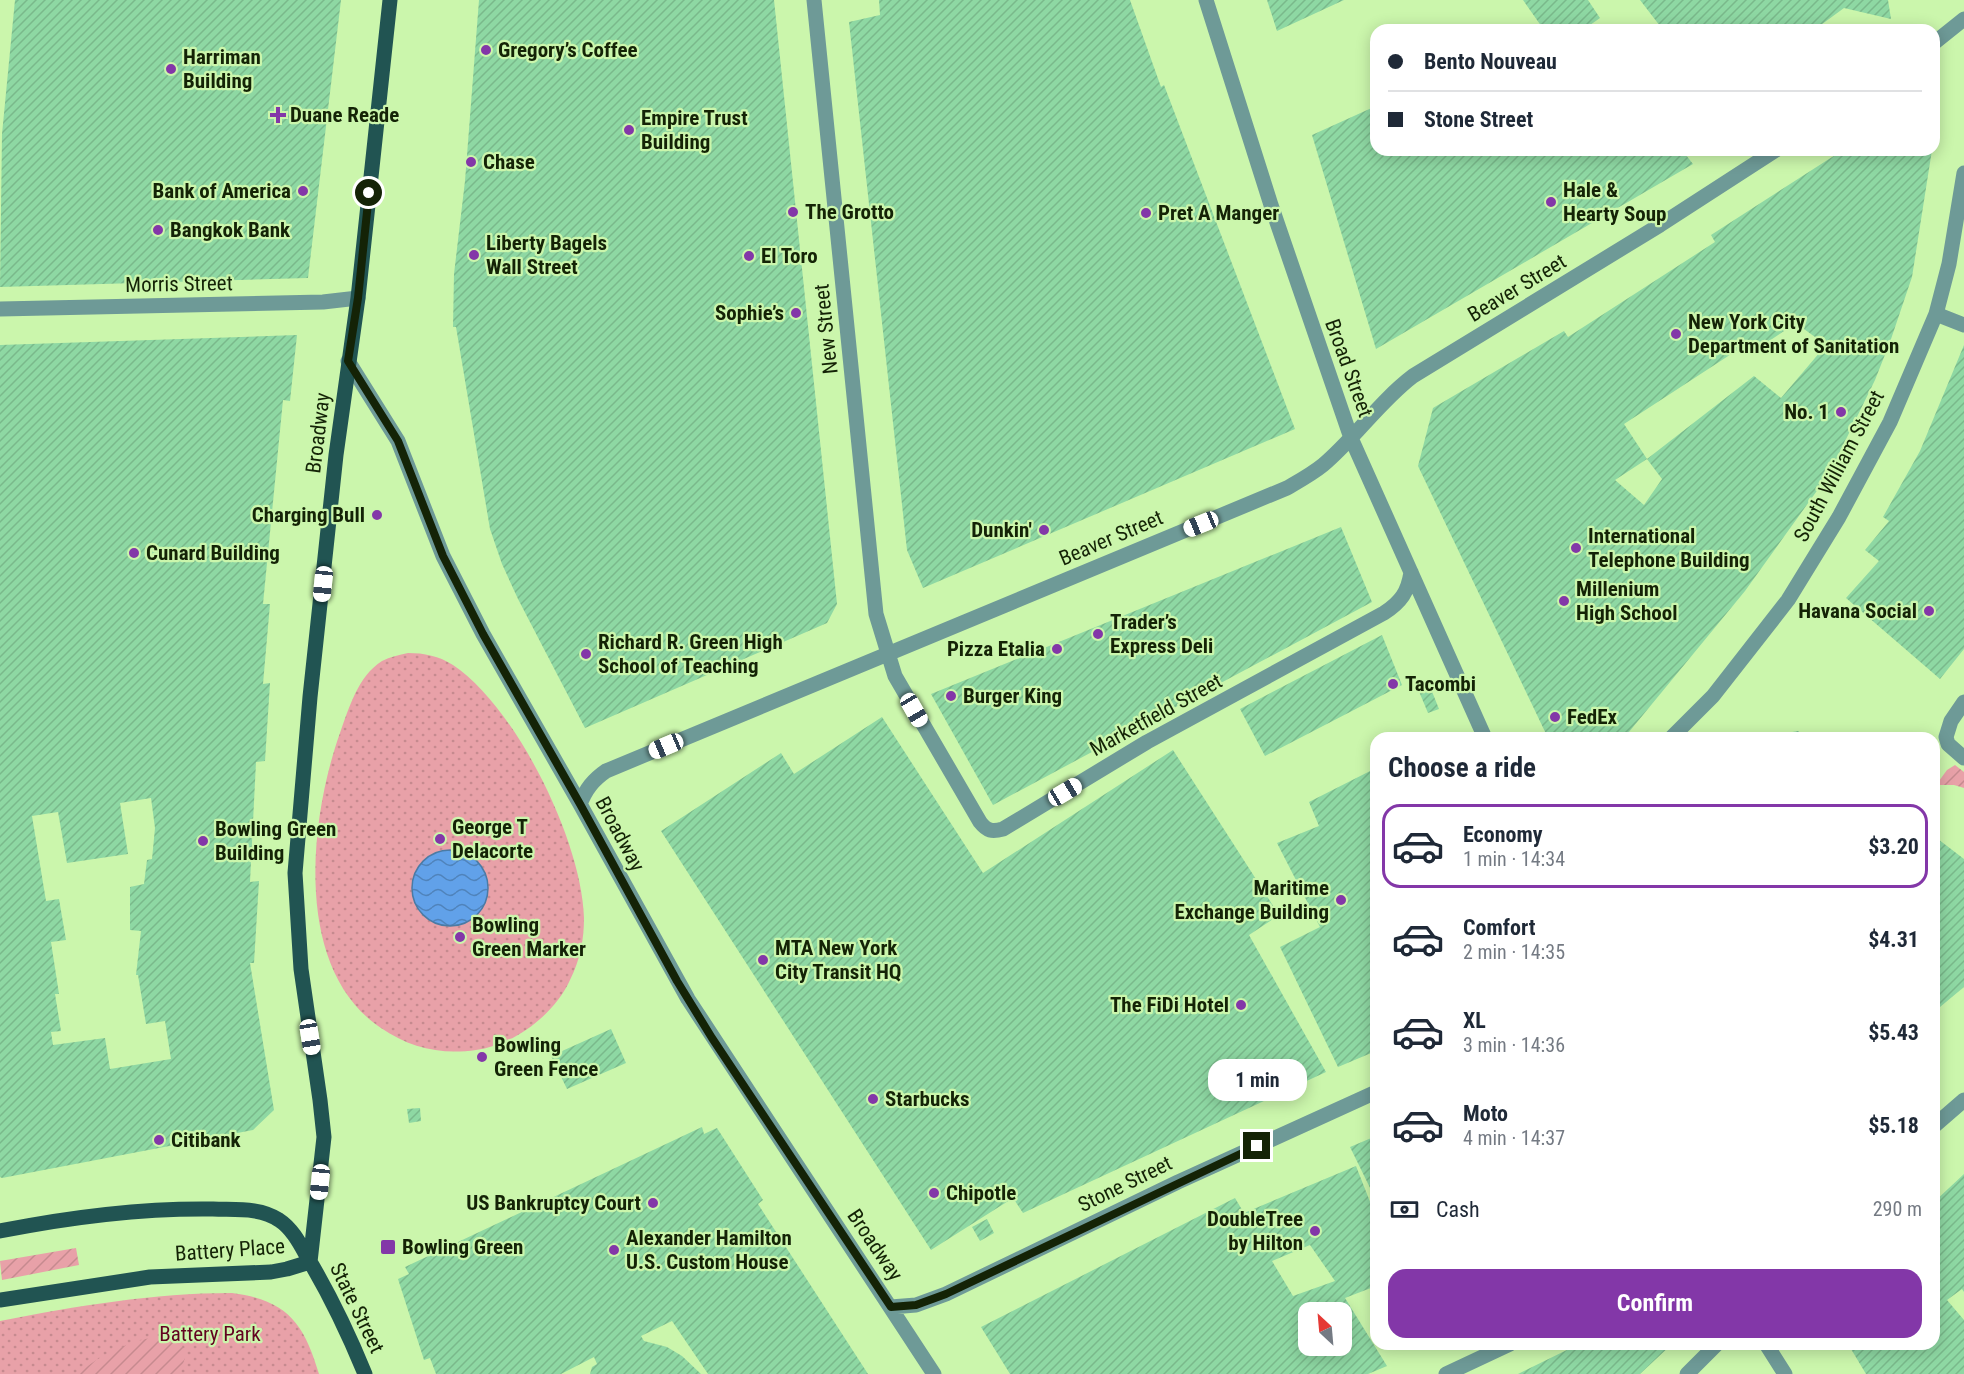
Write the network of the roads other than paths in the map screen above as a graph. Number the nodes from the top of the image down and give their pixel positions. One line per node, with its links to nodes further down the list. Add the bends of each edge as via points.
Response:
1 (390, 0): 8 (main road, Broadway)
2 (814, 0): 15 (street, New Street, via 876,614)
3 (1206, 0): 13 (street, Broad Street)
4 (1964, 20): 5 (street)
5 (1940, 38)
6 (1767, 156): 13 (street, Beaver Street, via 1413,376)
7 (1964, 173): 10 (street, South William Street, via 1950,264)
8 (358, 298): 9 (street, Morris Street); 12 (main road, Broadway)
9 (0, 309)
10 (1936, 314): 11 (street); 18 (street, South William Street, via 1890,422 1788,600 1713,696)
11 (1964, 325)
12 (348, 361): 20 (street, Broadway, via 398,441 443,556); 25 (main road, Broadway, via 310,698 296,873 301,969 324,1137)
13 (1351, 438): 14 (street, Broad Street); 15 (street, Beaver Street, via 1321,467 1287,488)
14 (1410, 572): 15 (street, Marketfield Street, via 1403,599 1384,613 1147,742 994,831 980,822 903,691); 17 (street, Broad Street)
15 (887, 653): 20 (street, Beaver Street, via 606,771 589,786)
16 (1964, 702): 19 (street, via 1946,737 1948,744)
17 (1482, 732)
18 (1677, 732)
19 (1964, 758)
20 (580, 804): 27 (street, Broadway, via 688,999)
21 (1370, 1095): 27 (street, Stone Street, via 946,1294 916,1305)
22 (1964, 1100): 23 (street)
23 (1940, 1121)
24 (0, 1231): 25 (main road, Battery Place, via 140,1211 262,1212 279,1220 294,1235)
25 (310, 1262): 26 (main road, Battery Place, via 271,1272 150,1277); 31 (main road, State Street)
26 (0, 1300)
27 (891, 1307): 32 (street, Broadway)
28 (1497, 1350): 33 (street)
29 (1711, 1350): 34 (street)
30 (1770, 1350): 35 (street)
31 (365, 1374)
32 (934, 1374)
33 (1446, 1374)
34 (1687, 1374)
35 (1785, 1374)

